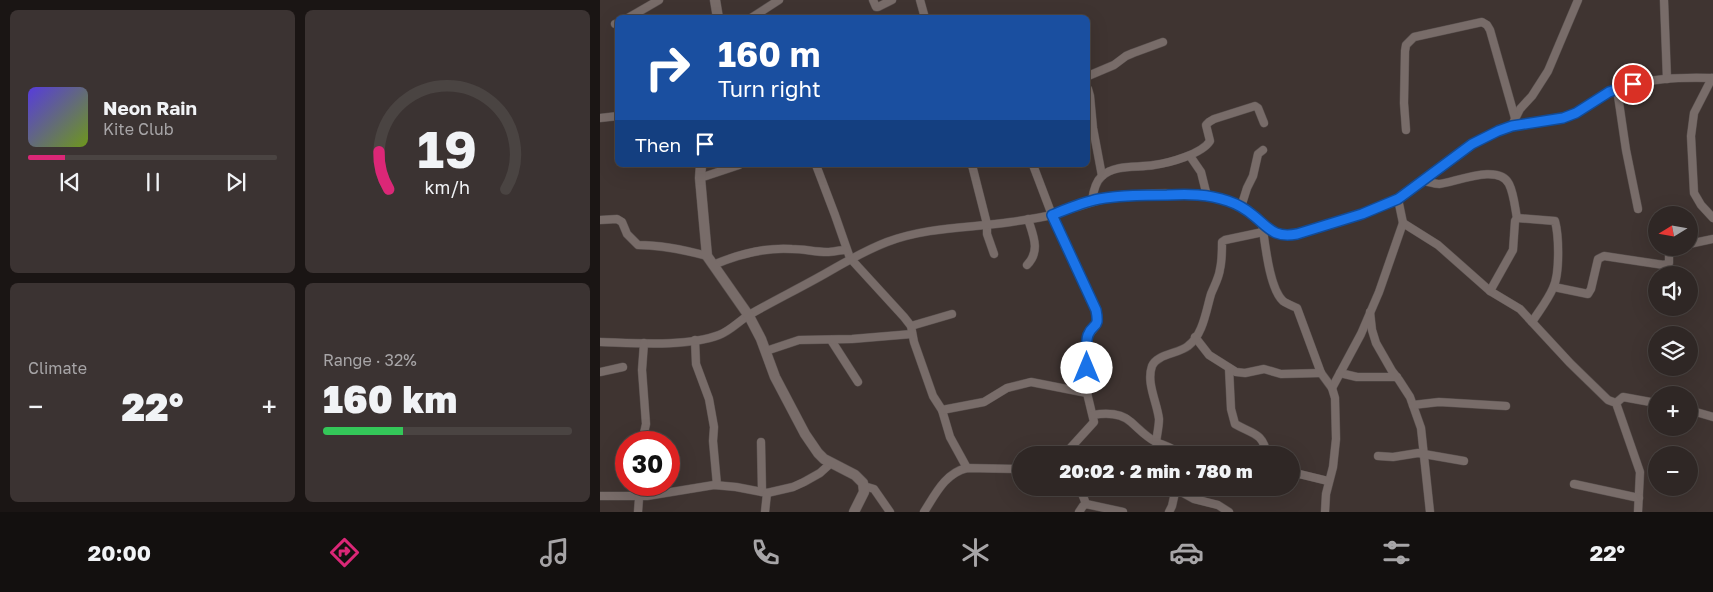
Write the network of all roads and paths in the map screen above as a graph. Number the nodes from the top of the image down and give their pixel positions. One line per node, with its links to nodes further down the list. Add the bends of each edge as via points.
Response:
1 (659, 0): 9 (street)
2 (715, 0): 10 (street)
3 (779, 0): 11 (street)
4 (873, 0): 5 (street, via 878,7)
5 (892, 0)
6 (920, 0): 12 (street)
7 (1578, 0): 21 (street, via 1548,71)
8 (1664, 0): 16 (street)
9 (633, 15)
10 (718, 15)
11 (756, 15)
12 (924, 15)
13 (1163, 42): 14 (street, via 1126,56)
14 (1090, 75)
15 (1712, 78): 16 (street); 41 (street, via 1694,113 1691,136 1694,192)
16 (1667, 79): 17 (street)
17 (1617, 89): 21 (street, via 1563,118); 38 (street)
18 (1090, 96): 31 (street)
19 (615, 116): 20 (street)
20 (600, 118)
21 (1514, 122): 23 (street, via 1490,30 1482,22 1414,38 1406,45); 33 (street, via 1472,144)
22 (1264, 123): 25 (street, via 1255,106 1214,119 1206,125 1209,143)
23 (1406, 130)
24 (1263, 150): 37 (street, via 1258,154)
25 (1190, 156): 31 (street, via 1156,165 1114,170); 34 (street, via 1201,172)
26 (701, 167): 32 (street)
27 (733, 167): 32 (street)
28 (817, 167): 50 (street)
29 (973, 167): 45 (street)
30 (1034, 167): 39 (street)
31 (1102, 176): 36 (street, via 1096,184)
32 (700, 178): 54 (street)
33 (1424, 180): 35 (street); 40 (street, via 1437,184 1472,176 1501,176 1510,185)
34 (1207, 196): 36 (street, via 1136,195); 37 (street)
35 (1398, 199): 44 (street); 46 (street, via 1368,212 1289,236 1269,230)
36 (1092, 201): 39 (street)
37 (1241, 207): 46 (street)
38 (1638, 209)
39 (1052, 215): 42 (street); 77 (street, via 1097,316 1096,326 1088,336)
40 (1517, 218): 56 (street, via 1556,222 1558,248); 57 (street, via 1513,250)
41 (1713, 218)
42 (1028, 219): 45 (street); 55 (street, via 1036,251)
43 (600, 220): 54 (street, via 617,219 622,222 638,245 688,251)
44 (1403, 223): 57 (street, via 1438,245); 58 (street)
45 (987, 224): 51 (street); 53 (street, via 909,235)
46 (1262, 224): 47 (street)
47 (1263, 232): 63 (street, via 1222,242 1218,279); 72 (street, via 1277,292 1284,302 1297,308)
48 (1713, 239): 49 (street)
49 (1698, 242)
50 (846, 250): 53 (street); 54 (street, via 771,249)
51 (994, 254)
52 (1669, 256): 56 (street, via 1669,263 1664,265 1604,256 1598,259 1588,294)
53 (850, 258): 60 (street); 62 (street, via 904,316)
54 (710, 261): 60 (street)
55 (1027, 265)
56 (1554, 287): 61 (street)
57 (1490, 291): 61 (street, via 1520,309)
58 (1370, 312): 73 (street); 74 (street, via 1376,343)
59 (952, 314): 62 (street)
60 (748, 316): 64 (street, via 721,334); 68 (street)
61 (1532, 322): 79 (street, via 1608,400)
62 (912, 330): 65 (street); 82 (street, via 932,396)
63 (1195, 338): 70 (street, via 1209,355); 88 (street, via 1189,346 1156,359 1152,365 1150,375 1159,421)
64 (694, 340): 67 (street); 101 (street, via 696,364 709,398 714,427)
65 (831, 340): 68 (street, via 799,340); 75 (street)
66 (600, 342): 67 (street)
67 (644, 343): 86 (street)
68 (766, 351): 95 (street, via 805,434 824,459)
69 (623, 368): 71 (street)
70 (1229, 368): 72 (street, via 1245,373 1264,369 1281,374); 91 (street, via 1235,424 1258,434)
71 (600, 372)
72 (1321, 373): 76 (street)
73 (1340, 373): 74 (street, via 1357,377); 76 (street)
74 (1397, 377): 80 (street)
75 (858, 382)
76 (1332, 388): 99 (street, via 1336,439)
77 (1086, 393): 82 (street, via 1031,382 1007,388 984,402); 84 (street)
78 (1648, 402): 79 (street, via 1623,397)
79 (1616, 403): 111 (street, via 1640,472)
80 (1413, 405): 81 (street, via 1439,402); 92 (street)
81 (1506, 406)
82 (942, 410): 96 (street, via 950,437)
83 (1698, 412): 85 (street)
84 (1093, 415): 88 (street, via 1110,414 1130,420); 89 (street, via 1093,425)
85 (1713, 416)
86 (644, 431)
87 (761, 442): 104 (street)
88 (1156, 442): 90 (street)
89 (1072, 446)
90 (1166, 446)
91 (1265, 446)
92 (1425, 454): 93 (street); 94 (street); 124 (street)
93 (1378, 456)
94 (1464, 461)
95 (831, 463): 102 (street, via 855,475); 104 (street, via 820,474 793,487)
96 (967, 468): 97 (street); 118 (street, via 955,472 939,488)
97 (1012, 469)
98 (1300, 474): 99 (street)
99 (1328, 481): 113 (street)
100 (1574, 484): 111 (street)
101 (717, 485): 103 (street); 104 (street)
102 (864, 486): 116 (street); 117 (street, via 874,489)
103 (680, 491)
104 (765, 492): 115 (street)
105 (600, 496): 106 (street)
106 (615, 496)
107 (640, 496): 114 (street)
108 (1083, 496): 112 (street)
109 (1174, 496): 121 (street)
110 (1189, 496): 122 (street)
111 (1640, 498): 125 (street)
112 (1086, 504): 119 (street); 120 (street)
113 (1324, 510): 123 (street)
114 (638, 512)
115 (765, 512)
116 (854, 512)
117 (890, 512)
118 (924, 512)
119 (1080, 512)
120 (1123, 512)
121 (1169, 512)
122 (1229, 512)
123 (1316, 512)
124 (1430, 512)
125 (1638, 512)

